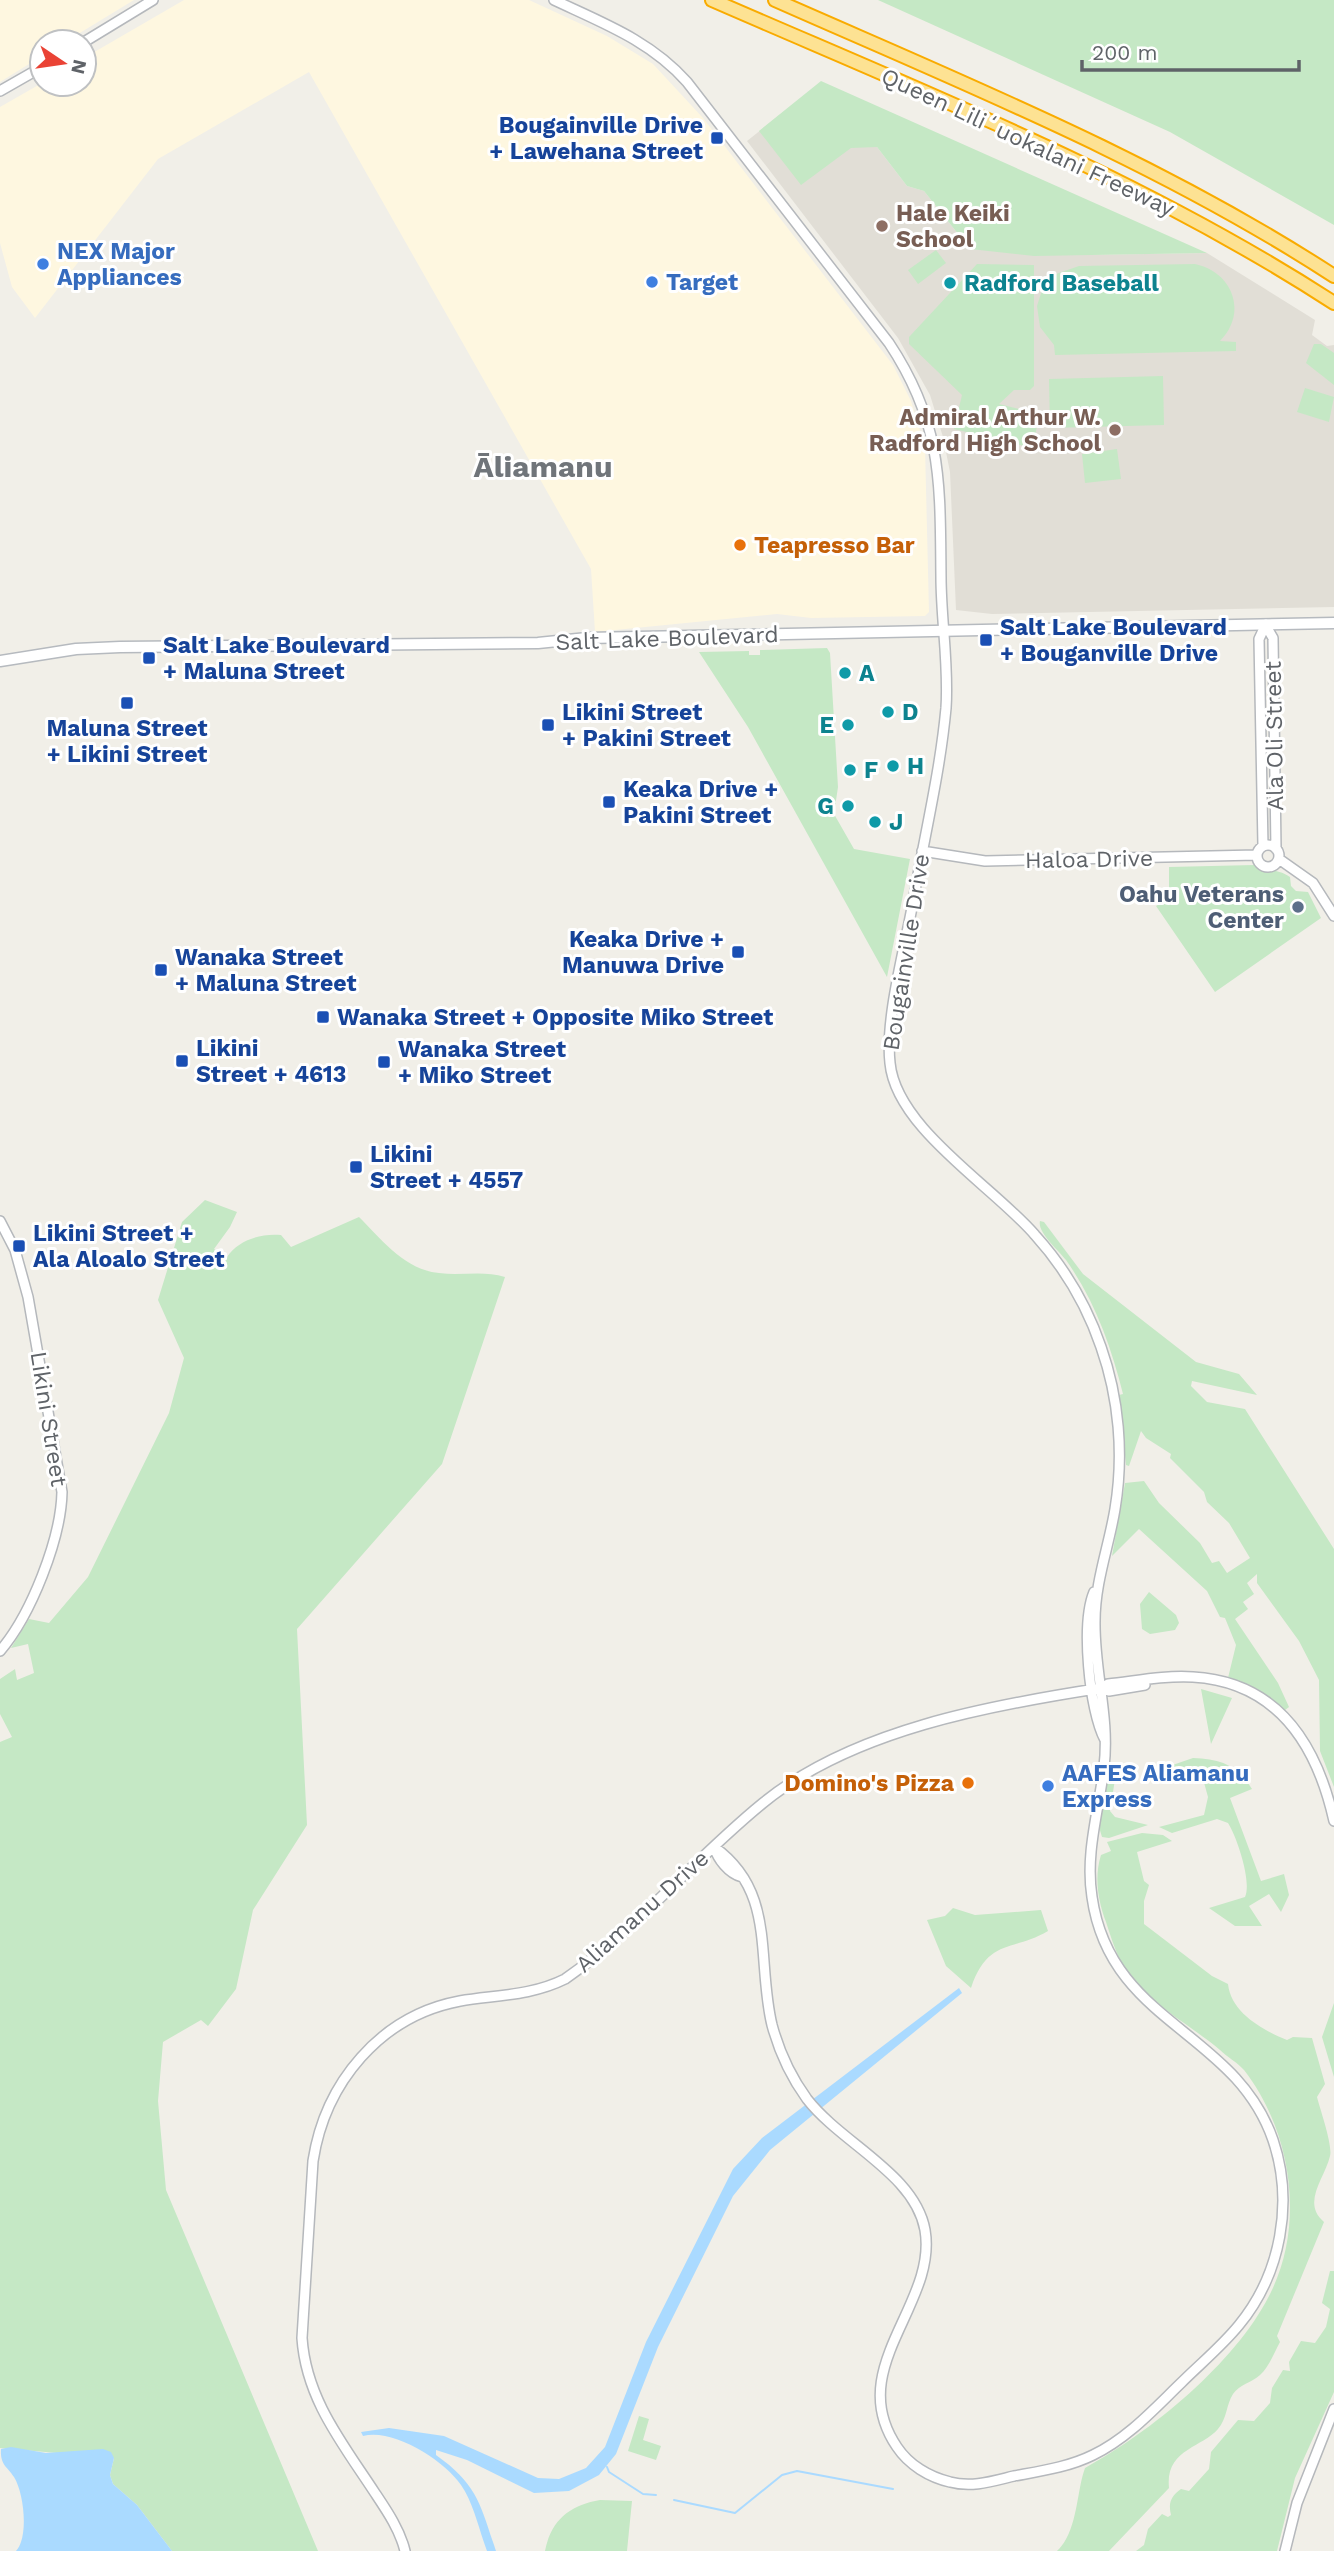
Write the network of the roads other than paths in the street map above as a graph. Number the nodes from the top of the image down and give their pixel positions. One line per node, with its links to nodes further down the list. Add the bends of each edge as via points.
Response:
1 (153, 0): 5 (street)
2 (554, 0): 12 (street, Bougainville Drive, via 641,41 674,67 889,343 913,381 933,439 940,485)
3 (712, 0): 9 (highway, Queen Liliʻuokalani Freeway, via 1155,199)
4 (775, 0): 8 (highway, Queen Liliʻuokalani Freeway, via 1119,155 1216,204)
5 (98, 34)
6 (28, 76): 7 (street)
7 (0, 91)
8 (1334, 276)
9 (1334, 303)
10 (1334, 623): 11 (main road, Salt Lake Boulevard)
11 (1266, 625): 12 (main road, Salt Lake Boulevard); 14 (street, Ala Oli Street, via 1259,639); 15 (street, Ala Oli Street, via 1273,641)
12 (942, 632): 13 (main road, Salt Lake Boulevard, via 587,638 538,643 120,647); 16 (street, Bougainville Drive, via 946,703)
13 (0, 661)
14 (1263, 846): 15 (street); 17 (street)
15 (1276, 849): 18 (street)
16 (922, 852): 17 (street, Haloa Drive, via 985,861); 22 (street, Bougainville Drive, via 889,1054 899,1094 916,1121 1039,1239 1080,1298 1103,1353 1115,1405 1119,1455 1115,1507 1087,1609 1086,1632)
17 (1257, 855): 18 (street, via 1268,867)
18 (1279, 859): 19 (street, via 1313,883)
19 (1334, 916)
20 (0, 1220): 21 (street, Likini Street, via 15,1250 28,1297 62,1492 53,1543 22,1618)
21 (0, 1651)
22 (1098, 1689): 23 (street, Aliamanu Drive, via 1108,1684 1191,1676 1255,1696 1282,1714 1313,1755); 24 (street, Aliamanu Drive, via 976,1709 862,1748 807,1773 765,1801); 24 (street, Bougainville Drive, via 1105,1740 1090,1874 1092,1900 1105,1942 1119,1970 1141,1997 1223,2062 1259,2109 1277,2153 1283,2194 1280,2235 1263,2287 1244,2318 1143,2420 1101,2451 1065,2466 980,2484 958,2484 936,2478 908,2461 894,2444 881,2403 886,2360 924,2266 925,2225 918,2205 899,2180 822,2116 786,2064 772,2024 754,1894 739,1870)
23 (1334, 1821)
24 (714, 1847): 26 (street, Aliamanu Drive, via 565,1979 531,1992 446,2004 416,2016 379,2039 333,2094 313,2161 302,2326 304,2363 320,2408 391,2518)
25 (1334, 2409): 27 (street, via 1303,2483)
26 (405, 2551)
27 (1285, 2551)

